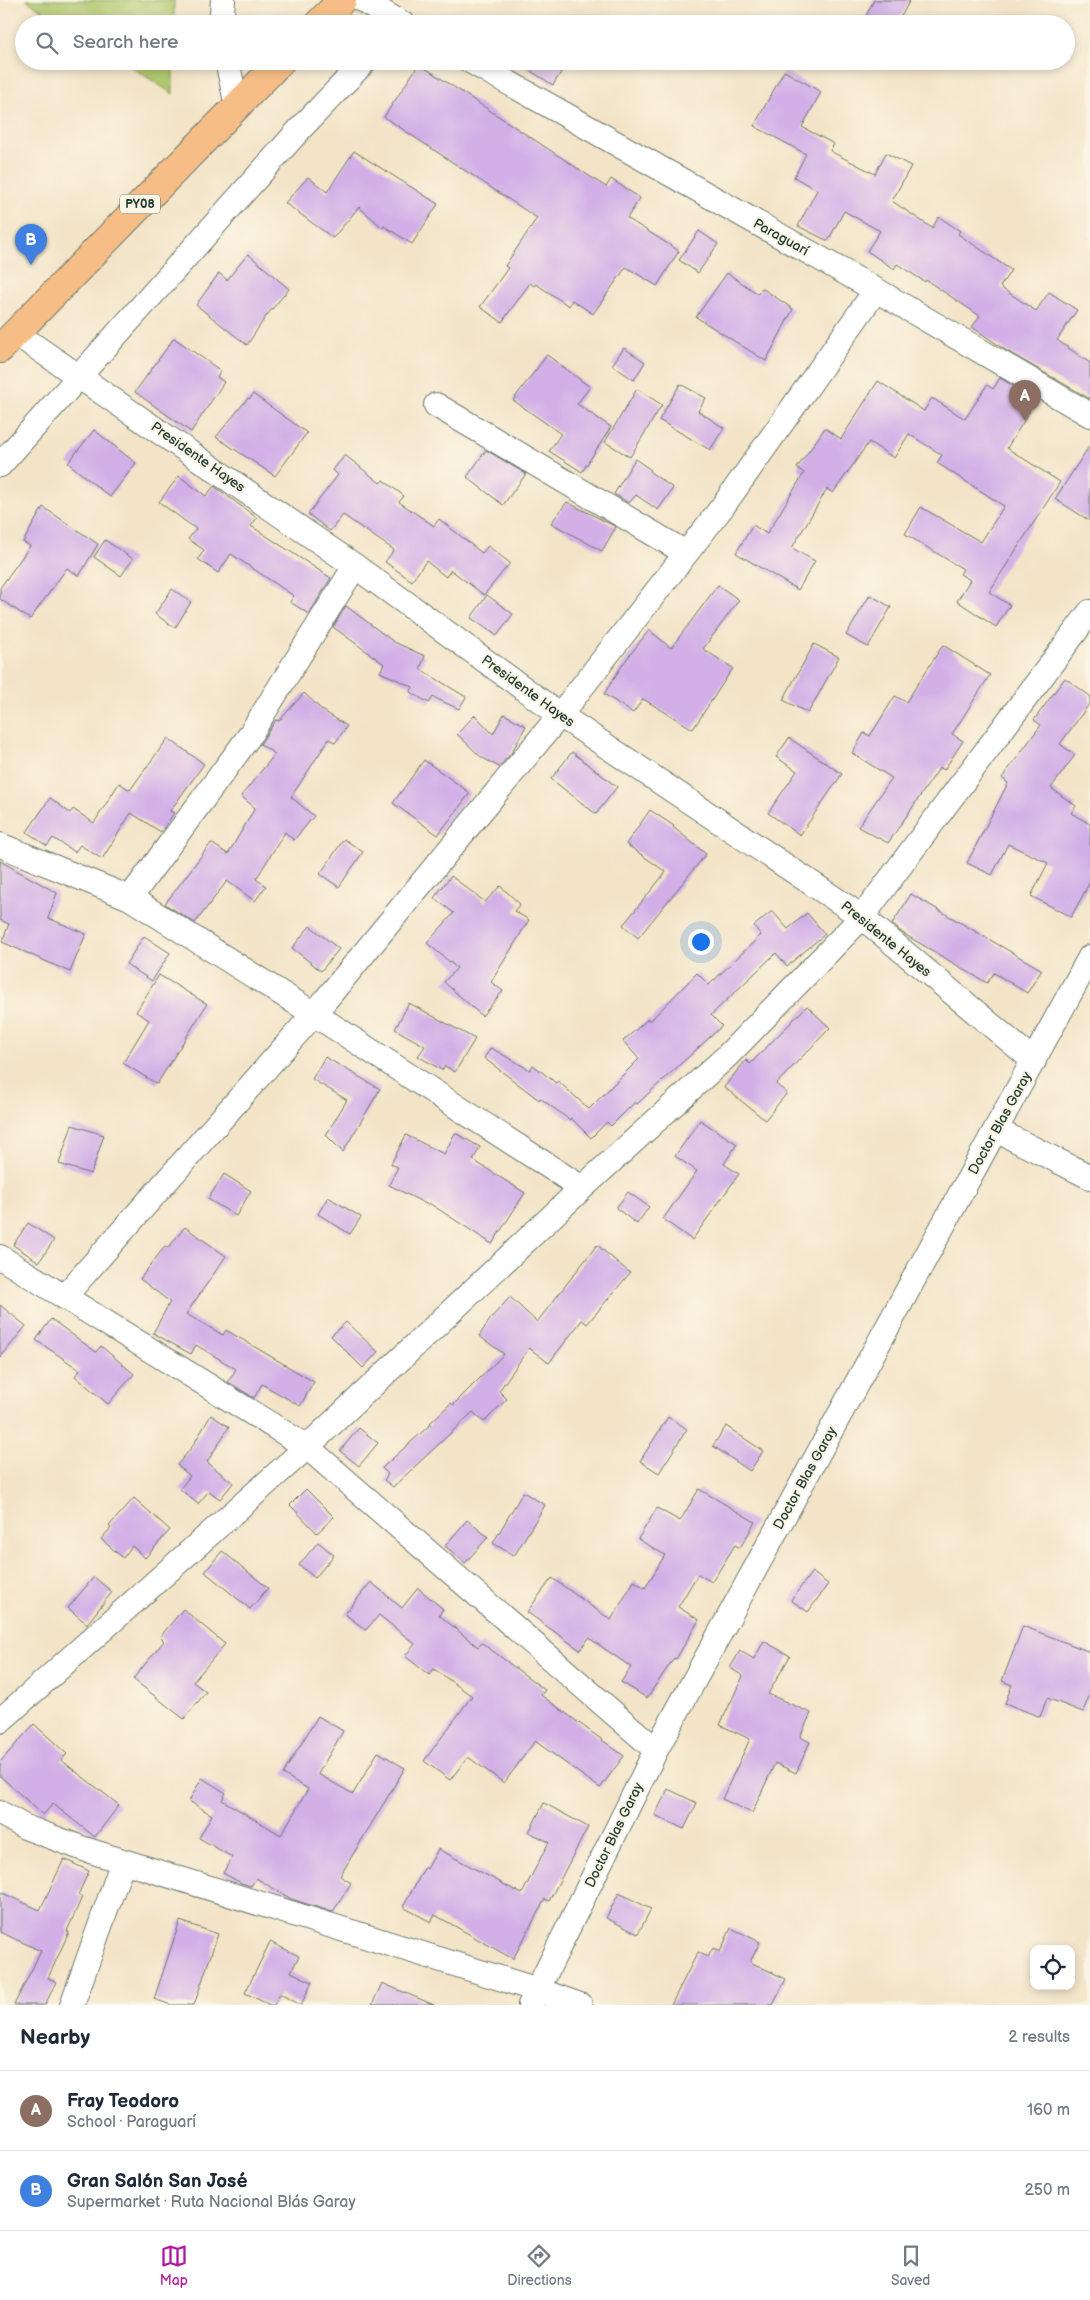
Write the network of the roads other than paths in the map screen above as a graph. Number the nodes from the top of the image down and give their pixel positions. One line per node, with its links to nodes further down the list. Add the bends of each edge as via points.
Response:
1 (223, 0): 4 (street)
2 (342, 0): 5 (highway)
3 (362, 0): 6 (street)
4 (222, 15)
5 (327, 15)
6 (388, 15)
7 (229, 70): 11 (street)
8 (272, 70): 11 (highway, PY08)
9 (356, 70): 14 (street)
10 (486, 70): 12 (street, Paraguarí)
11 (236, 106): 13 (highway, PY08)
12 (876, 290): 16 (street, Paraguarí); 18 (street)
13 (7, 340): 14 (street, Presidente Hayes)
14 (79, 376): 17 (street); 19 (street, Presidente Hayes)
15 (436, 405): 18 (street)
16 (1090, 415)
17 (0, 464)
18 (686, 553): 21 (street)
19 (355, 566): 21 (street, Presidente Hayes); 23 (street, via 248,738)
20 (1090, 612): 24 (street)
21 (560, 715): 24 (street, Presidente Hayes); 26 (street)
22 (0, 845): 23 (street)
23 (130, 898): 26 (street)
24 (862, 917): 27 (street, Presidente Hayes); 30 (street, via 727,1056)
25 (1090, 957): 27 (street, Doctor Blas Garay)
26 (314, 1014): 30 (street); 32 (street)
27 (1034, 1061): 28 (street, Doctor Blas Garay)
28 (996, 1130): 29 (street); 35 (street, Doctor Blas Garay)
29 (1090, 1177)
30 (582, 1188): 33 (street)
31 (0, 1257): 32 (street)
32 (64, 1297): 33 (street)
33 (307, 1447): 34 (street); 35 (street)
34 (0, 1721)
35 (656, 1750): 38 (street, Doctor Blas Garay)
36 (0, 1813): 37 (street, via 25,1827)
37 (122, 1861): 38 (street); 39 (street)
38 (534, 1997): 40 (street)
39 (72, 2005)
40 (580, 2005)

